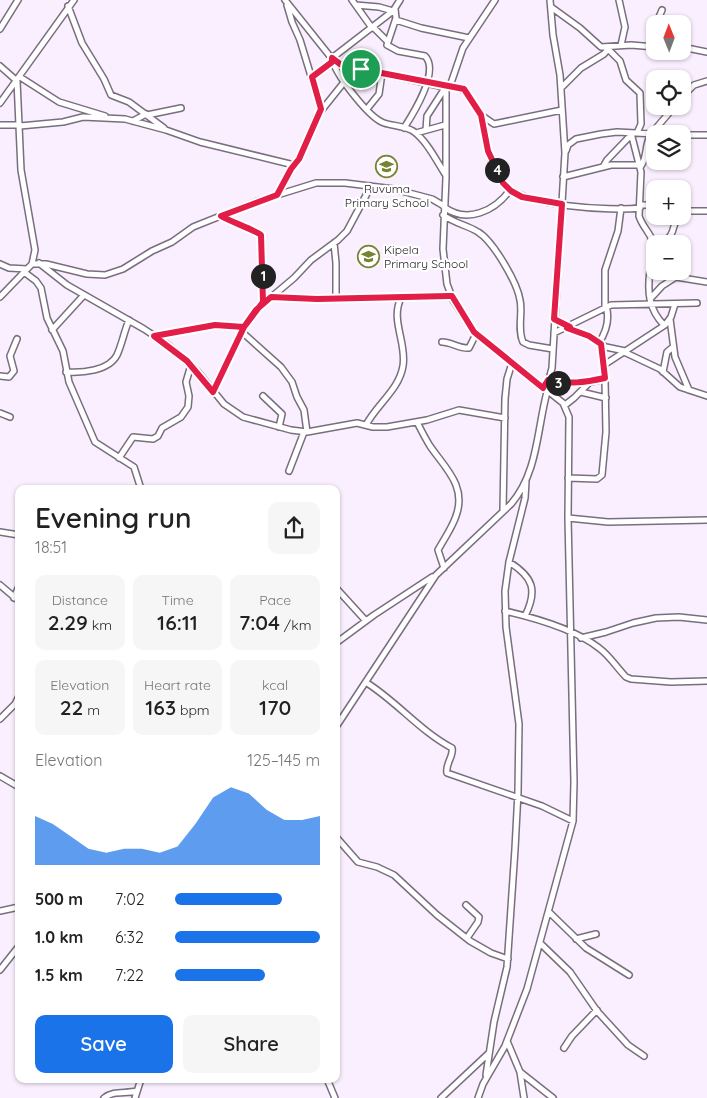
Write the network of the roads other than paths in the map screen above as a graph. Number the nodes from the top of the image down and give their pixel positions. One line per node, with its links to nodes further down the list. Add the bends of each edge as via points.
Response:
1 (18, 0): 17 (street)
2 (74, 0): 10 (street)
3 (352, 0): 9 (street)
4 (400, 0): 12 (street)
5 (495, 0): 18 (street)
6 (550, 0): 11 (street)
7 (619, 0): 20 (street, via 625,26)
8 (286, 2): 25 (street); 28 (street)
9 (356, 5): 12 (street); 16 (street)
10 (68, 6): 29 (street); 41 (street, via 82,43 111,95)
11 (551, 6): 22 (street, via 601,47); 35 (street)
12 (394, 10): 15 (street); 16 (street)
13 (662, 10): 14 (street)
14 (660, 15)
15 (396, 20): 18 (street); 19 (street)
16 (372, 28): 19 (street); 25 (street)
17 (0, 30)
18 (469, 38): 33 (street)
19 (387, 41): 32 (street, via 389,47 398,51 428,58)
20 (620, 45): 21 (street); 22 (street)
21 (646, 47)
22 (609, 48): 35 (street, via 581,68); 54 (street, via 620,61 626,80 640,93 640,124)
23 (691, 49): 24 (street)
24 (707, 52)
25 (332, 60): 27 (street); 28 (street); 30 (street)
26 (0, 66): 29 (street)
27 (382, 73): 32 (street); 39 (street, via 379,94)
28 (312, 77): 38 (street)
29 (18, 79): 36 (street); 44 (street, via 59,102); 47 (street)
30 (345, 81): 38 (street); 39 (street)
31 (707, 81): 34 (street)
32 (428, 82): 33 (street); 50 (street)
33 (446, 87): 42 (street, via 466,91); 48 (street); 52 (street, via 427,116)
34 (691, 88)
35 (561, 89): 40 (street)
36 (0, 103)
37 (181, 108): 41 (street)
38 (321, 109): 60 (street)
39 (367, 109): 50 (street, via 382,123)
40 (562, 110): 42 (street, via 497,125); 59 (street)
41 (146, 114): 45 (street); 51 (street)
42 (481, 115): 66 (street, via 488,151 503,183)
43 (668, 115): 49 (street)
44 (110, 118): 45 (street); 47 (street, via 83,117)
45 (133, 121): 51 (street)
46 (0, 125): 47 (street)
47 (20, 125): 79 (street, via 22,176)
48 (446, 125): 52 (street); 63 (street)
49 (659, 125)
50 (404, 128): 53 (street)
51 (166, 130): 60 (street, via 200,142)
52 (426, 130): 53 (street)
53 (416, 133): 63 (street)
54 (633, 133): 55 (street); 59 (street, via 609,132 576,139 568,145); 61 (street); 62 (street)
55 (646, 134)
56 (691, 135): 57 (street)
57 (707, 135)
58 (646, 142): 61 (street, via 645,159)
59 (565, 154): 64 (street)
60 (294, 165): 67 (street)
61 (640, 165): 62 (street); 71 (street)
62 (603, 167): 64 (street)
63 (446, 175): 69 (street)
64 (563, 177): 68 (street)
65 (371, 186): 67 (street, via 316,183); 69 (street, via 416,194); 78 (street, via 347,231)
66 (510, 190): 68 (street, via 522,197); 69 (street, via 486,212 457,213)
67 (277, 195): 76 (street)
68 (562, 204): 72 (street); 98 (street)
69 (444, 206): 75 (street)
70 (646, 206): 71 (street)
71 (640, 207): 72 (street); 77 (street, via 641,222)
72 (621, 208): 96 (street, via 618,231 605,270)
73 (691, 211): 74 (street)
74 (707, 212)
75 (443, 215): 87 (street, via 443,261); 111 (street, via 477,231 494,247 518,291 524,342)
76 (221, 216): 80 (street, via 193,226 172,242 105,275); 92 (street, via 261,235)
77 (651, 235)
78 (334, 243): 89 (street); 90 (street)
79 (34, 254): 80 (street); 82 (street)
80 (40, 263): 82 (street); 86 (street)
81 (0, 264): 83 (street)
82 (32, 264): 83 (street)
83 (25, 271): 88 (street); 102 (street, via 39,285)
84 (650, 280): 93 (street)
85 (707, 282): 93 (street, via 676,276 662,286)
86 (84, 295): 99 (street); 102 (street)
87 (452, 296): 91 (street); 104 (street)
88 (0, 297)
89 (271, 297): 90 (street); 92 (street)
90 (336, 298): 91 (street)
91 (401, 298): 134 (street, via 396,319 404,357 401,374)
92 (263, 302): 103 (street)
93 (650, 302): 95 (street); 96 (street); 100 (street, via 655,316)
94 (697, 303): 95 (street)
95 (675, 304): 97 (street)
96 (605, 306): 101 (street); 109 (street, via 608,316)
97 (670, 318): 100 (street); 110 (street)
98 (554, 319): 101 (street); 105 (street)
99 (129, 320): 106 (street); 116 (street, via 112,362 89,371)
100 (664, 325): 112 (street)
101 (568, 327): 105 (street); 109 (street)
102 (52, 330): 116 (street, via 63,351)
103 (243, 330): 106 (street, via 215,325); 124 (street); 136 (street, via 292,382 304,410)
104 (476, 334): 108 (street, via 465,348); 113 (street)
105 (554, 334): 111 (street)
106 (154, 336): 114 (street)
107 (17, 338): 118 (street, via 10,356 14,371 9,377)
108 (442, 342)
109 (600, 344): 112 (street); 115 (street)
110 (674, 347): 117 (street, via 668,350); 123 (street)
111 (553, 349): 120 (street)
112 (624, 352): 115 (street); 117 (street)
113 (512, 363): 122 (street); 132 (street, via 507,379)
114 (191, 365): 124 (street); 137 (street, via 186,382 188,407 181,417 162,428 156,438 133,437)
115 (604, 365): 119 (street)
116 (66, 372): 137 (street, via 95,442)
117 (663, 372): 123 (street, via 675,384)
118 (0, 376)
119 (605, 378): 121 (street); 128 (street)
120 (548, 380): 121 (street); 122 (street)
121 (590, 382): 125 (street)
122 (545, 390): 129 (street); 140 (street, via 534,458)
123 (689, 390): 127 (street)
124 (213, 392): 135 (street, via 233,412)
125 (581, 392): 128 (street); 129 (street)
126 (264, 396): 135 (street, via 282,414)
127 (707, 396)
128 (606, 398): 139 (street, via 602,475 597,479)
129 (565, 405): 139 (street, via 568,417)
130 (0, 413): 131 (street)
131 (10, 417)
132 (505, 418): 133 (street, via 458,410); 142 (street)
133 (417, 422): 134 (street, via 378,428); 148 (street, via 453,476 458,492 456,516 438,550)
134 (366, 425): 136 (street, via 357,423)
135 (279, 427): 136 (street)
136 (305, 432): 138 (street)
137 (119, 458): 141 (street, via 134,468)
138 (289, 471)
139 (568, 478): 143 (street)
140 (526, 481): 142 (street); 147 (street, via 525,498)
141 (137, 485)
142 (503, 511): 148 (street)
143 (568, 518): 144 (street, via 608,522); 157 (street)
144 (707, 520)
145 (0, 532): 146 (street)
146 (15, 534)
147 (509, 562): 153 (street); 154 (street, via 531,583 532,594)
148 (444, 568): 149 (street)
149 (436, 574): 156 (street); 161 (street)
150 (0, 585): 152 (street)
151 (340, 592): 156 (street)
152 (15, 598)
153 (505, 610): 154 (street); 167 (street, via 518,708)
154 (525, 616): 157 (street)
155 (707, 620): 158 (street, via 656,618)
156 (366, 621): 159 (street)
157 (571, 633): 158 (street); 168 (street)
158 (581, 638): 160 (street, via 600,648 630,679)
159 (340, 640)
160 (707, 681)
161 (366, 683): 164 (street); 167 (street, via 452,748 447,772)
162 (15, 704): 163 (street)
163 (0, 719)
164 (340, 721)
165 (0, 776): 166 (street)
166 (15, 785)
167 (518, 798): 168 (street); 179 (street)
168 (573, 821): 173 (street)
169 (340, 842): 175 (street, via 358,862 394,875 437,916)
170 (466, 905): 175 (street, via 479,916)
171 (15, 907): 172 (street)
172 (0, 911)
173 (549, 912): 176 (street); 177 (street)
174 (596, 934): 176 (street)
175 (467, 938): 179 (street)
176 (576, 939): 181 (street, via 598,957)
177 (540, 943): 182 (street, via 579,982); 183 (street)
178 (15, 951): 180 (street)
179 (508, 959): 185 (street)
180 (0, 970)
181 (629, 975)
182 (596, 1010): 184 (street); 186 (street, via 628,1045)
183 (507, 1041): 187 (street); 188 (street)
184 (564, 1048)
185 (489, 1053): 188 (street); 195 (street)
186 (644, 1056)
187 (520, 1072): 197 (street); 198 (street)
188 (486, 1078): 196 (street)
189 (140, 1083): 191 (street)
190 (329, 1083): 194 (street)
191 (137, 1091): 192 (street, via 114,1092); 193 (street)
192 (104, 1098)
193 (136, 1098)
194 (335, 1098)
195 (441, 1098)
196 (478, 1098)
197 (524, 1098)
198 (552, 1098)

